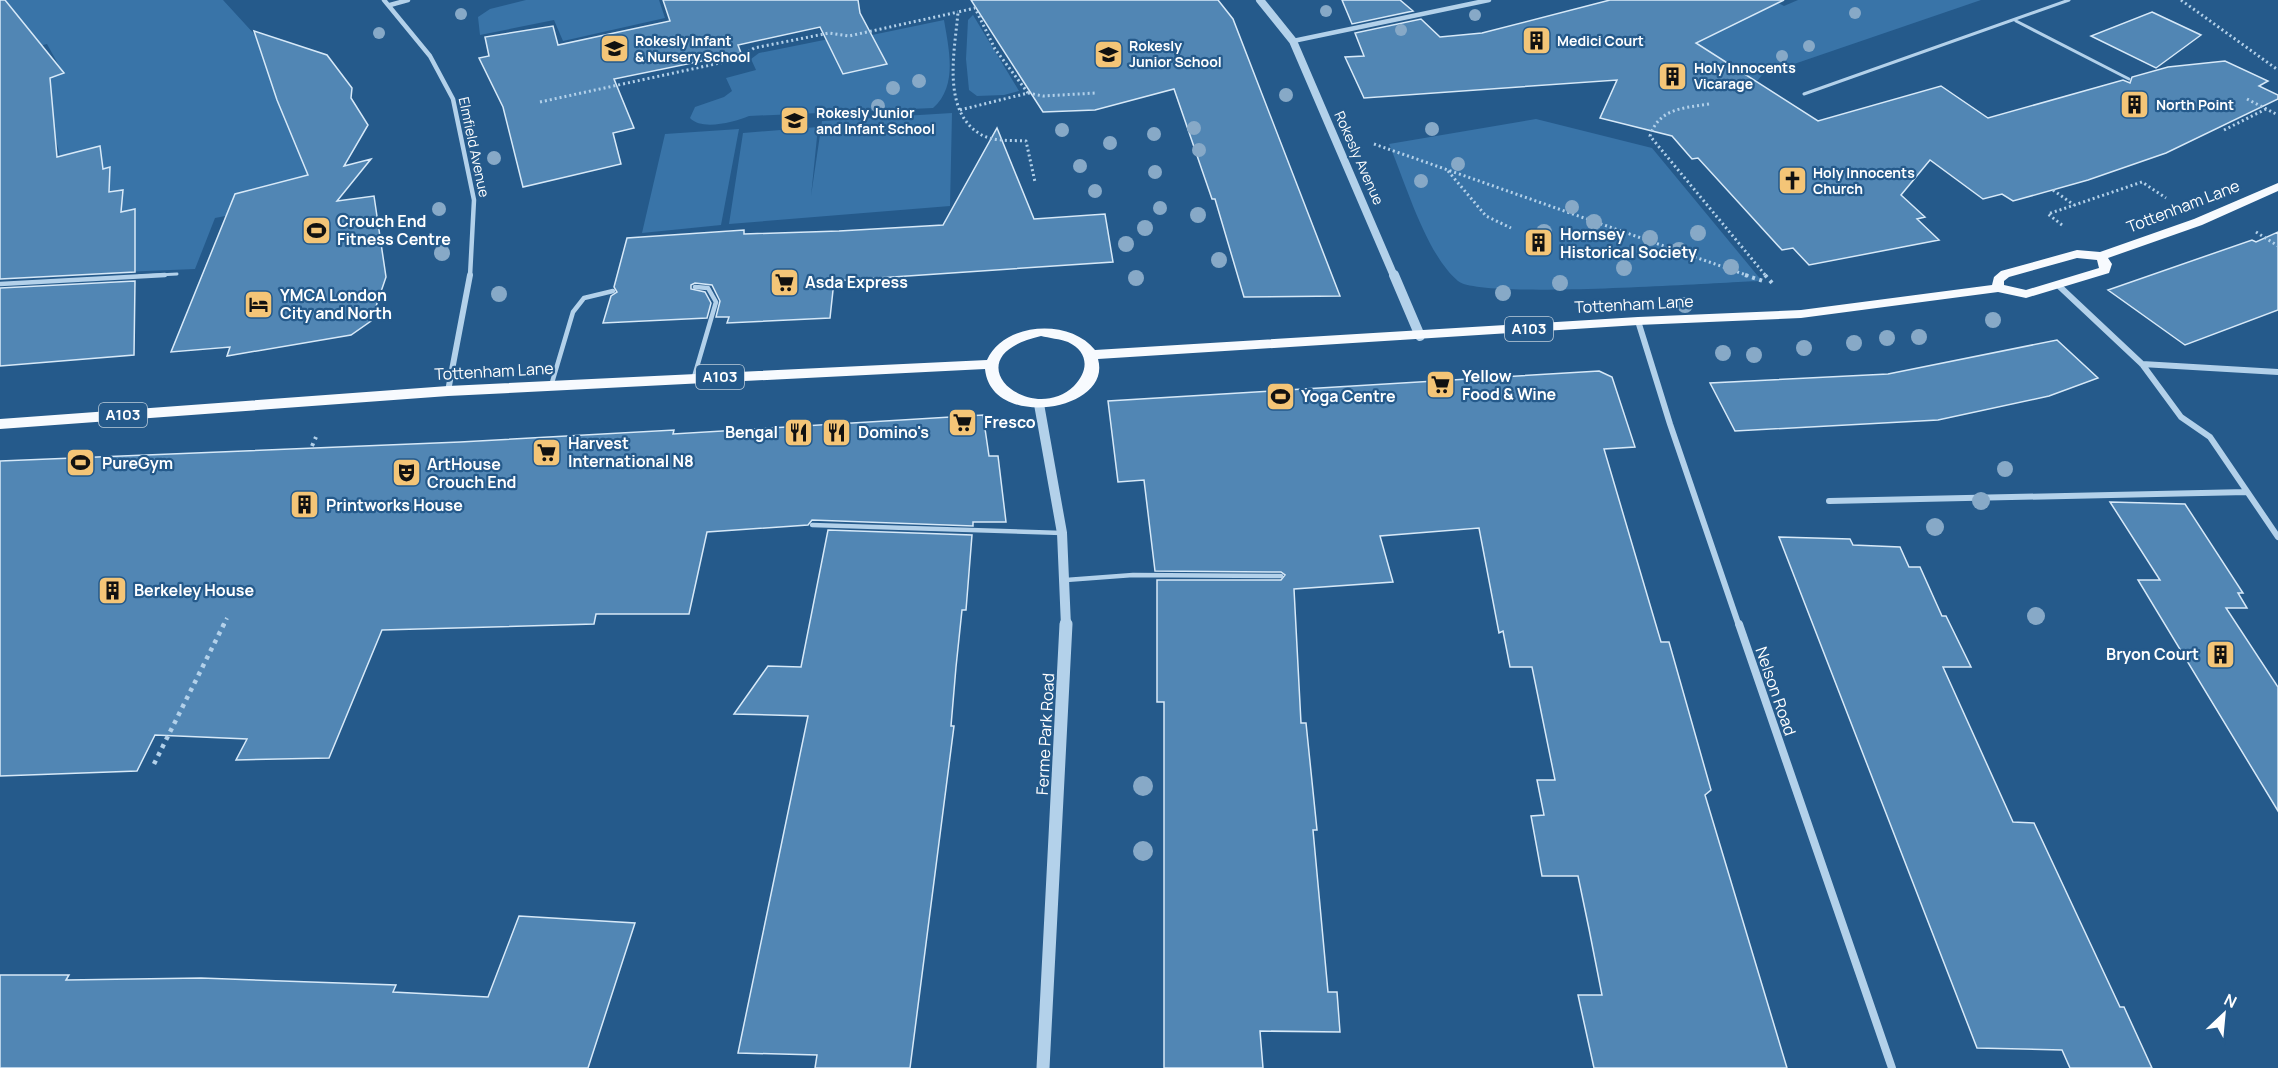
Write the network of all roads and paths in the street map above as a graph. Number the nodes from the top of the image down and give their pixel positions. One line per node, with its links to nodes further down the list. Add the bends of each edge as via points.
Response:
1 (384, 0): 7 (street, Elmfield Avenue)
2 (408, 0): 7 (street)
3 (1260, 0): 10 (street, Rokesly Avenue)
4 (1489, 0): 10 (street)
5 (2069, 0): 9 (lane)
6 (2181, 0): 11 (path)
7 (390, 5): 49 (street, Elmfield Avenue, via 430,56 453,99 474,200 469,289)
8 (958, 12): 13 (path, via 975,8 995,49); 17 (path, via 849,36 829,33 754,48 738,59); 20 (path, via 954,92)
9 (2016, 21): 12 (lane); 15 (lane)
10 (1293, 41): 42 (street, Rokesly Avenue)
11 (2278, 70)
12 (2129, 79)
13 (1028, 93): 14 (path); 20 (path)
14 (1096, 93)
15 (1803, 94)
16 (2247, 99): 19 (path)
17 (540, 102)
18 (1709, 104): 24 (path, via 1661,115 1650,136 1776,286)
19 (2266, 109): 21 (path); 22 (path)
20 (960, 110): 25 (path, via 980,134 1026,141)
21 (2278, 115)
22 (2224, 130)
23 (1374, 144): 24 (path)
24 (1448, 171): 31 (path, via 1486,216)
25 (1035, 182)
26 (2278, 187): 34 (main road, Tottenham Lane, via 2198,222)
27 (2053, 190): 29 (path)
28 (2169, 199): 29 (path, via 2142,182)
29 (2074, 206): 30 (path, via 2048,214)
30 (2056, 221)
31 (1511, 228)
32 (2251, 229): 33 (path)
33 (2278, 246)
34 (2100, 256): 37 (main road, Tottenham Lane / A103, via 2105,270); 39 (main road, Tottenham Lane, via 2077,254 2005,274 1998,280)
35 (177, 274): 36 (lane)
36 (0, 284)
37 (2059, 286): 39 (main road, Tottenham Lane / A103, via 2026,294); 45 (street)
38 (695, 287): 47 (lane, via 708,288 716,302)
39 (1998, 288): 41 (main road, Tottenham Lane / A103, via 1801,314)
40 (612, 291): 48 (lane, via 584,298 573,312)
41 (1638, 321): 42 (main road, Tottenham Lane / A103); 64 (street, Nelson Road)
42 (1420, 336): 43 (main road, Tottenham Lane)
43 (1091, 355): 44 (main road, via 1072,338 1041,332 1020,336 1006,344); 50 (main road, via 1094,368 1090,380 1076,394)
44 (992, 364): 47 (main road, Tottenham Lane / A103); 50 (main road, via 999,389 1015,399)
45 (2142, 364): 46 (street); 54 (street, via 2181,417 2210,437)
46 (2278, 372)
47 (694, 379): 48 (main road, Tottenham Lane / A103)
48 (550, 386): 49 (main road, Tottenham Lane / A103)
49 (448, 391): 51 (main road, Tottenham Lane / A103)
50 (1039, 404): 57 (street, Ferme Park Road)
51 (0, 424)
52 (316, 437): 53 (path)
53 (312, 446)
54 (2247, 492): 55 (street); 58 (street)
55 (1829, 501)
56 (812, 525): 57 (lane)
57 (1062, 533): 60 (street, Ferme Park Road)
58 (2278, 537)
59 (1281, 576): 60 (lane, via 1133,575)
60 (1066, 580): 63 (street, Ferme Park Road, via 1066,649)
61 (227, 618): 62 (path)
62 (154, 764)
63 (1043, 1068)
64 (1892, 1068)

